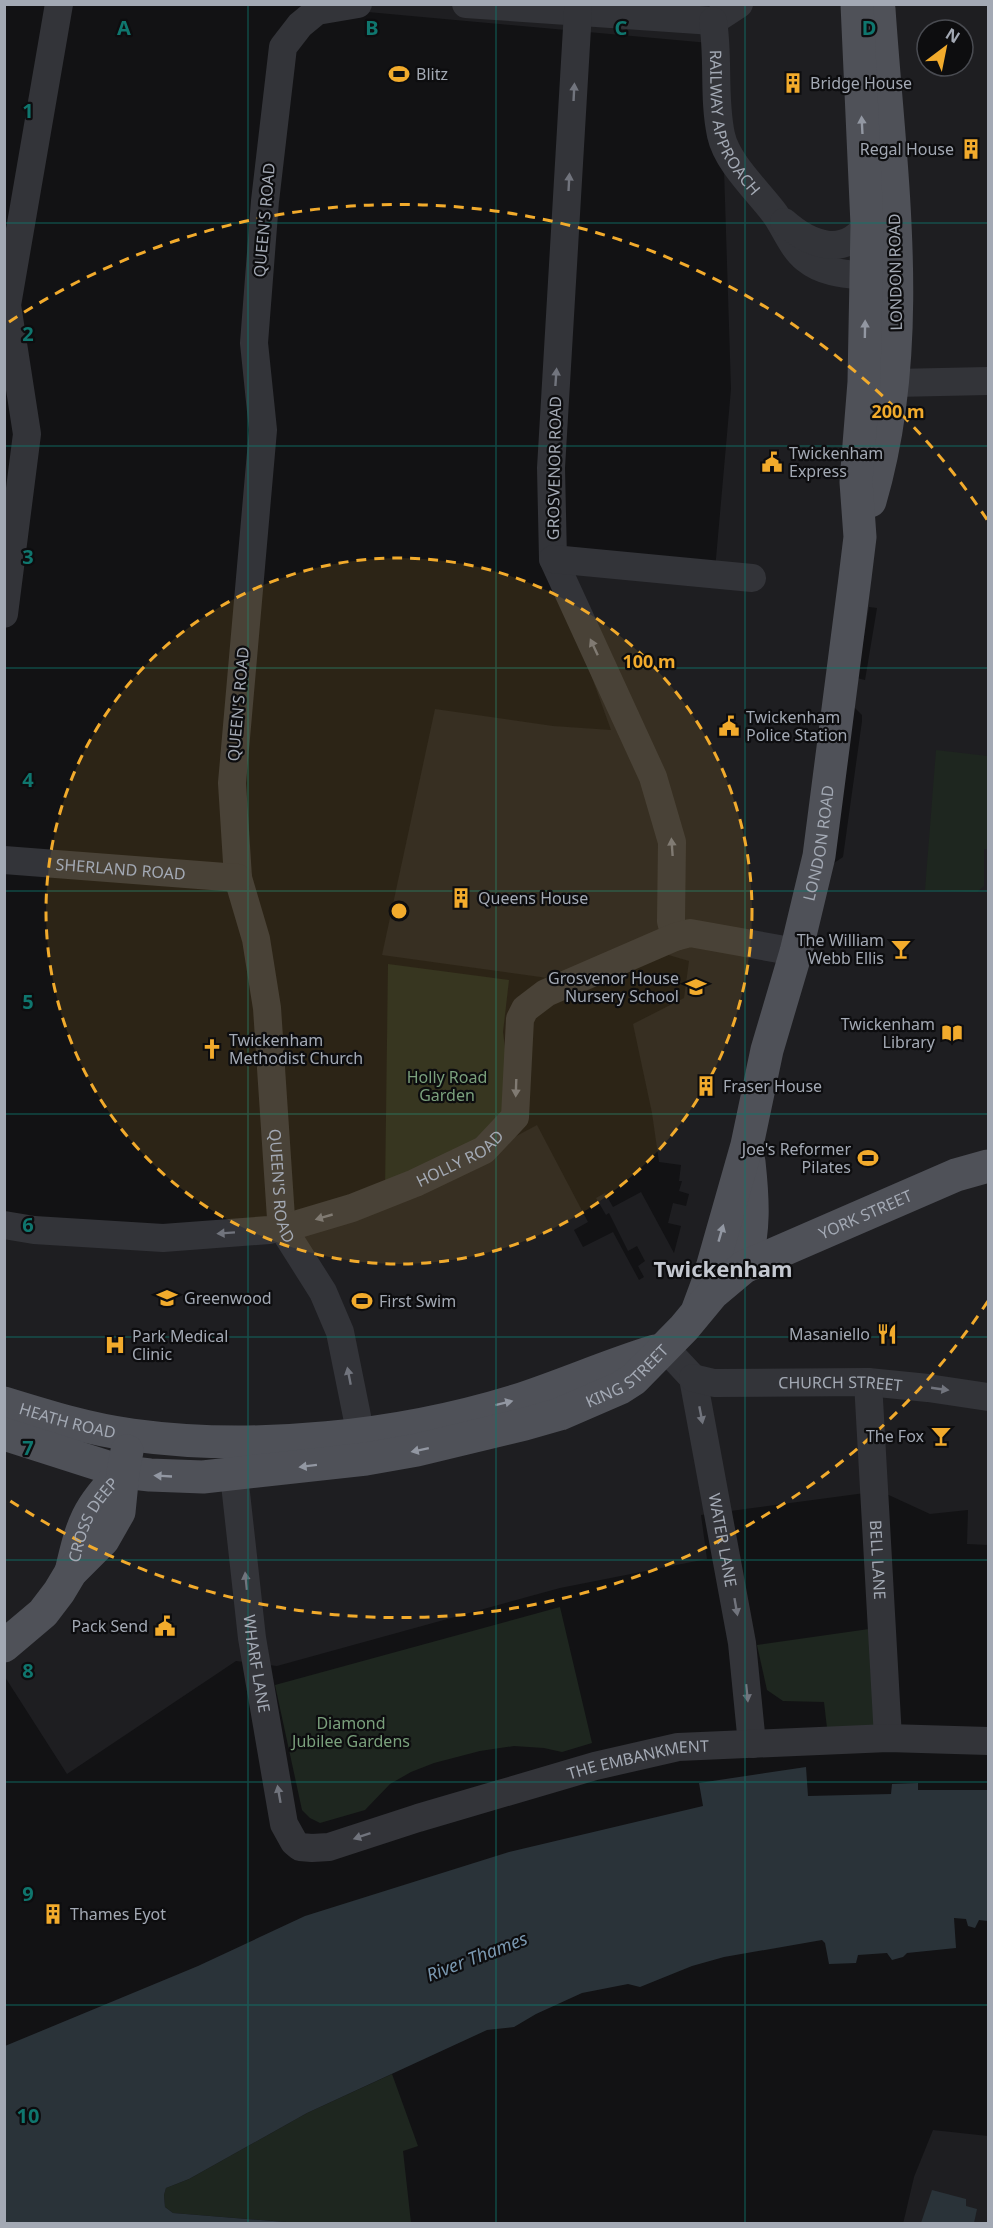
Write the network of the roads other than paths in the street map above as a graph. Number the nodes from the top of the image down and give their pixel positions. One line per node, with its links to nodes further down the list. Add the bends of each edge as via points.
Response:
1 (59, 4): 16 (street, via 7,305 27,434)
2 (358, 4): 18 (street, QUEEN'S ROAD, via 317,11 283,47 254,343 263,430 232,783)
3 (466, 4): 7 (street)
4 (739, 4): 8 (street)
5 (857, 4): 10 (main road, LONDON ROAD, one-way to 5)
6 (879, 4): 11 (main road, LONDON ROAD, via 894,212)
7 (578, 11): 8 (street); 14 (street, GROSVENOR ROAD, one-way to 7, via 552,459)
8 (713, 21): 9 (street, RAILWAY APPROACH, via 722,138 729,155)
9 (776, 215): 10 (street, RAILWAY APPROACH, via 806,238 822,244 850,242); 11 (street, RAILWAY APPROACH, via 796,249 810,262 836,272)
10 (867, 225): 11 (main road, LONDON ROAD)
11 (881, 276): 13 (main road, LONDON ROAD)
12 (988, 381): 13 (street)
13 (879, 382): 20 (main road, LONDON ROAD, via 886,434 860,537 826,812)
14 (553, 559): 15 (street); 19 (street, GROSVENOR ROAD, one-way to 14, via 672,842 653,777)
15 (752, 578)
16 (4, 614)
17 (4, 860): 18 (street, SHERLAND ROAD)
18 (238, 878): 24 (street, QUEEN'S ROAD, via 256,939 267,1008)
19 (675, 937): 20 (street, HOLLY ROAD, via 690,933); 24 (street, HOLLY ROAD, one-way to 24, via 546,993 525,1009 518,1029 515,1117 484,1149 352,1208)
20 (796, 952): 21 (main road, LONDON ROAD, via 767,1050)
21 (747, 1145): 25 (main road, LONDON ROAD, via 754,1207); 26 (main road, LONDON ROAD, one-way to 21)
22 (988, 1166): 25 (main road, YORK STREET, via 956,1175)
23 (4, 1225): 24 (street, HOLLY ROAD, one-way to 23, via 163,1238)
24 (284, 1227): 34 (street, QUEEN'S ROAD, one-way to 24, via 340,1332 323,1292)
25 (744, 1267): 26 (main road, LONDON ROAD)
26 (698, 1309): 27 (main road, LONDON ROAD)
27 (665, 1347): 28 (street); 34 (main road, KING STREET, via 620,1388 560,1414 417,1450)
28 (693, 1378): 29 (street, CHURCH STREET, via 714,1383); 40 (street, WATER LANE, one-way to 40, via 742,1643)
29 (868, 1382): 30 (street, CHURCH STREET, one-way to 30); 38 (street, BELL LANE)
30 (988, 1397)
31 (4, 1403): 33 (main road, HEATH ROAD, via 67,1422)
32 (4, 1434): 35 (main road, HEATH ROAD)
33 (131, 1435): 34 (main road, KING STREET); 35 (main road, CROSS DEEP)
34 (363, 1446): 36 (main road, KING STREET, one-way to 36)
35 (123, 1472): 36 (main road, KING STREET, one-way to 35, via 177,1477); 37 (main road, CROSS DEEP, via 103,1491 83,1525 70,1572 59,1592 43,1612)
36 (234, 1475): 41 (street, WHARF LANE, one-way to 36, via 284,1824 252,1638)
37 (4, 1646)
38 (888, 1738): 39 (street, THE EMBANKMENT); 40 (street, THE EMBANKMENT)
39 (988, 1741)
40 (752, 1744): 41 (street, THE EMBANKMENT, one-way to 41, via 678,1747 595,1766 329,1847)
41 (300, 1846)

